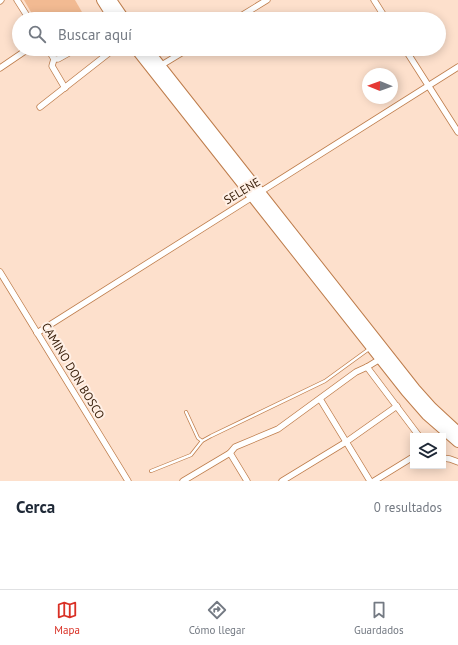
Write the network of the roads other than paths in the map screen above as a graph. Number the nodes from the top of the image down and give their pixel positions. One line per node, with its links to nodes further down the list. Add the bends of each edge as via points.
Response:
1 (17, 0): 6 (street)
2 (102, 0): 7 (highway)
3 (111, 0): 8 (highway)
4 (267, 0): 9 (street)
5 (374, 0): 10 (street)
6 (25, 12)
7 (110, 12)
8 (119, 12)
9 (247, 12)
10 (382, 12)
11 (18, 56): 22 (street)
12 (52, 56): 19 (street)
13 (63, 56): 19 (street)
14 (105, 56): 24 (street)
15 (142, 56): 27 (highway)
16 (152, 56): 20 (highway)
17 (176, 56): 20 (street)
18 (410, 56): 23 (street)
19 (54, 59): 24 (street, via 52,66)
20 (160, 66): 27 (highway)
21 (458, 67): 23 (street, SELENE)
22 (0, 68)
23 (429, 86): 26 (street); 27 (street, SELENE)
24 (65, 88): 25 (street)
25 (40, 108)
26 (458, 132)
27 (256, 195): 29 (street, SELENE); 30 (highway); 36 (highway, via 415,389)
28 (0, 272): 29 (street, CAMINO DON BOSCO)
29 (37, 332): 46 (street, CAMINO DON BOSCO)
30 (370, 348): 31 (highway); 38 (lane, via 325,381)
31 (380, 359): 32 (street); 40 (highway, via 427,415)
32 (367, 367): 33 (street, via 356,372); 34 (street)
33 (320, 399): 39 (street); 41 (street, via 278,429 235,447)
34 (398, 406): 37 (street); 39 (street)
35 (186, 412): 38 (lane, via 198,438)
36 (458, 432)
37 (417, 433)
38 (202, 441): 45 (lane, via 191,455)
39 (346, 442): 49 (street); 50 (street)
40 (458, 442)
41 (230, 453): 47 (street); 48 (street)
42 (446, 458): 44 (street)
43 (410, 459): 51 (street)
44 (458, 462)
45 (151, 471)
46 (128, 481)
47 (183, 481)
48 (247, 481)
49 (282, 481)
50 (370, 481)
51 (374, 481)

